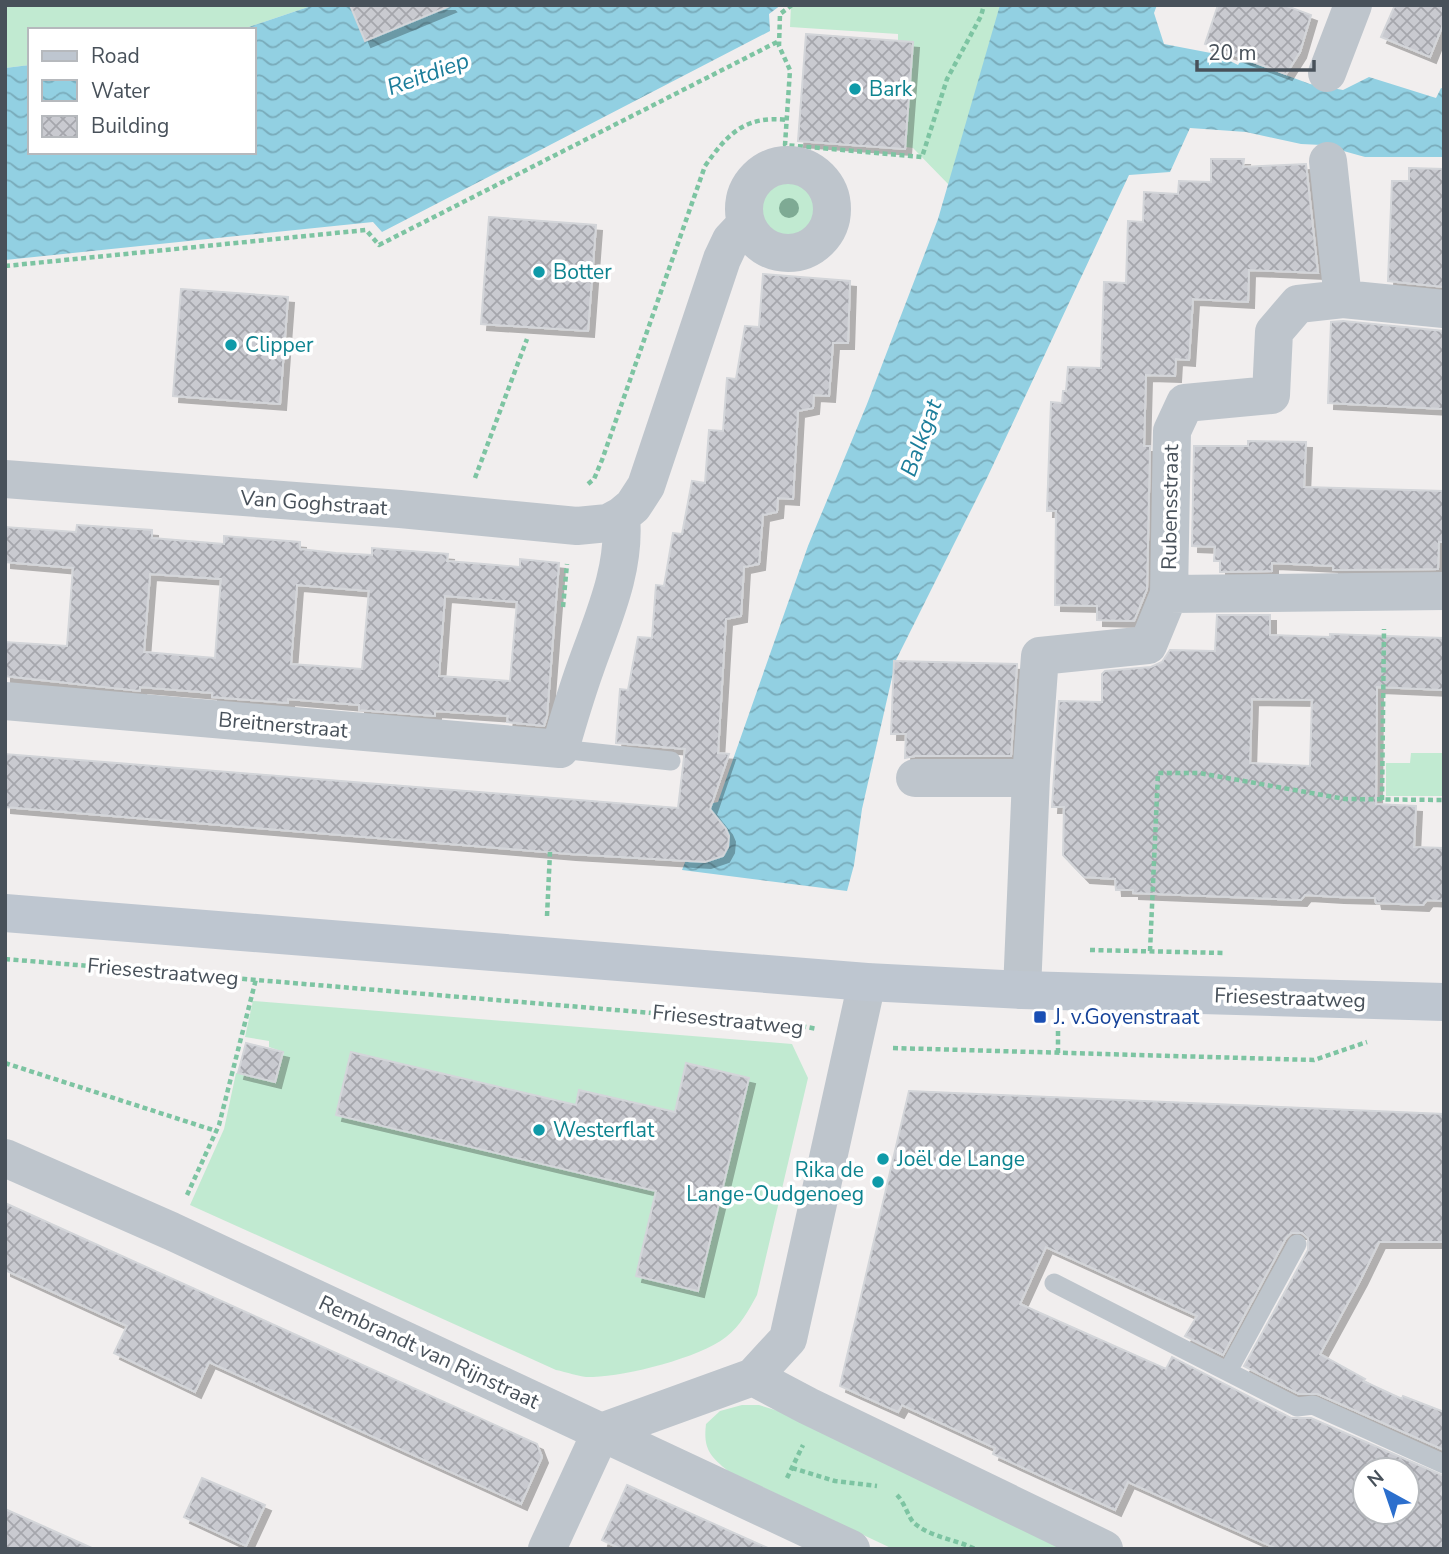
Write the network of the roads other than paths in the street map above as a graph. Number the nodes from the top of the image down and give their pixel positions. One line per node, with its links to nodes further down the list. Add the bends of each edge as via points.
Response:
1 (1353, 5): 2 (street)
2 (1327, 73)
3 (1328, 161): 5 (street)
4 (746, 224): 8 (street, via 722,259 646,486)
5 (1343, 299): 6 (street, Rubensstraat); 10 (street, Rubensstraat, via 1298,304 1274,332 1271,395 1185,403 1172,430)
6 (1444, 309)
7 (5, 479): 8 (street, Van Goghstraat, via 577,526 608,523)
8 (621, 516): 12 (street, via 620,551 609,603)
9 (1444, 591): 10 (street, Rubensstraat)
10 (1169, 594): 15 (street, Rubensstraat, via 1148,645 1040,656)
11 (5, 701): 12 (street, Breitnerstraat)
12 (560, 749): 13 (lane)
13 (671, 761)
14 (915, 778): 15 (street)
15 (1031, 778): 18 (street, Rubensstraat)
16 (5, 913): 17 (main road, Friesestraatweg)
17 (867, 982): 18 (main road, Friesestraatweg); 24 (street, via 788,1339)
18 (1022, 990): 19 (main road, Friesestraatweg)
19 (1444, 1002)
20 (5, 1158): 25 (street, Rembrandt van Rijnstraat)
21 (1297, 1244): 23 (lane)
22 (1054, 1283): 23 (lane)
23 (1228, 1371): 26 (lane, via 1297,1407 1313,1405)
24 (753, 1377): 25 (street); 29 (street)
25 (601, 1432): 27 (street); 28 (street, Rembrandt van Rijnstraat)
26 (1444, 1464)
27 (547, 1549)
28 (851, 1549)
29 (1104, 1549)

